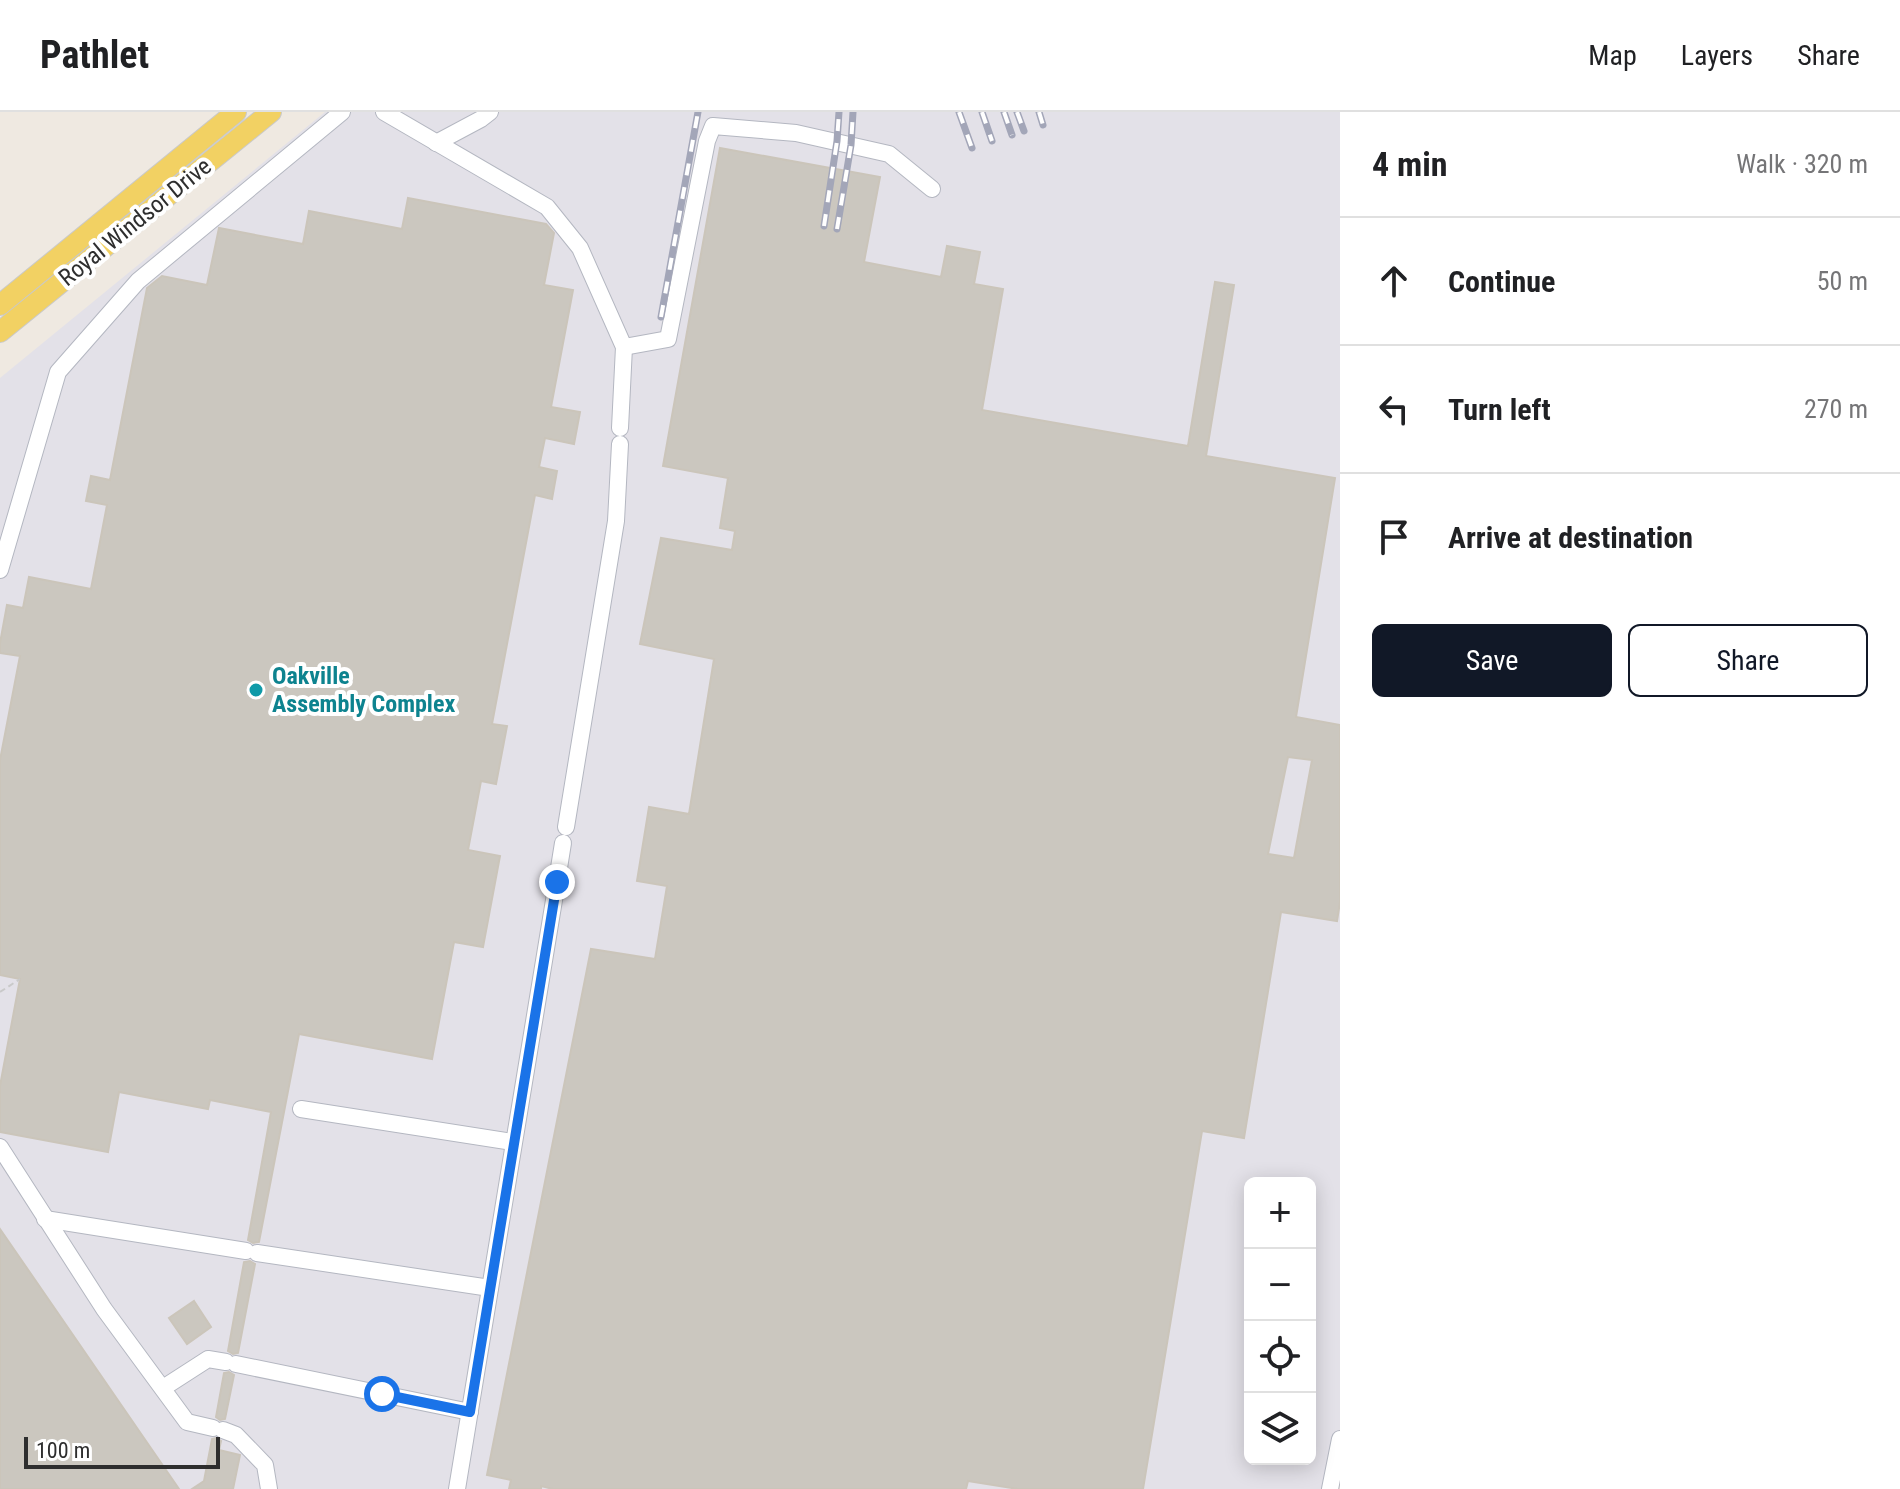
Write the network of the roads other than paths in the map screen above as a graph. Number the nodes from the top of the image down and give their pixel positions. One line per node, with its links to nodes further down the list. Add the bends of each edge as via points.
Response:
1 (236, 112): 8 (main road, Royal Windsor Drive)
2 (271, 112): 9 (main road, Royal Windsor Drive)
3 (342, 112): 11 (street, via 138,281 58,372)
4 (384, 112): 6 (street)
5 (490, 112): 6 (street)
6 (436, 143): 10 (street, via 547,207 580,248)
7 (932, 189): 10 (street, via 889,154 796,133 713,126 668,339)
8 (0, 305)
9 (0, 332)
10 (624, 347): 13 (street, via 616,521)
11 (0, 570)
12 (301, 1109): 13 (street)
13 (513, 1142): 16 (street)
14 (0, 1147): 15 (street)
15 (45, 1219): 16 (street); 17 (street)
16 (490, 1288): 18 (street)
17 (163, 1388): 18 (street, via 208,1359); 20 (street, via 187,1422 236,1435 265,1465)
18 (470, 1412): 21 (street)
19 (1340, 1439): 22 (street)
20 (269, 1489)
21 (457, 1489)
22 (1330, 1489)

